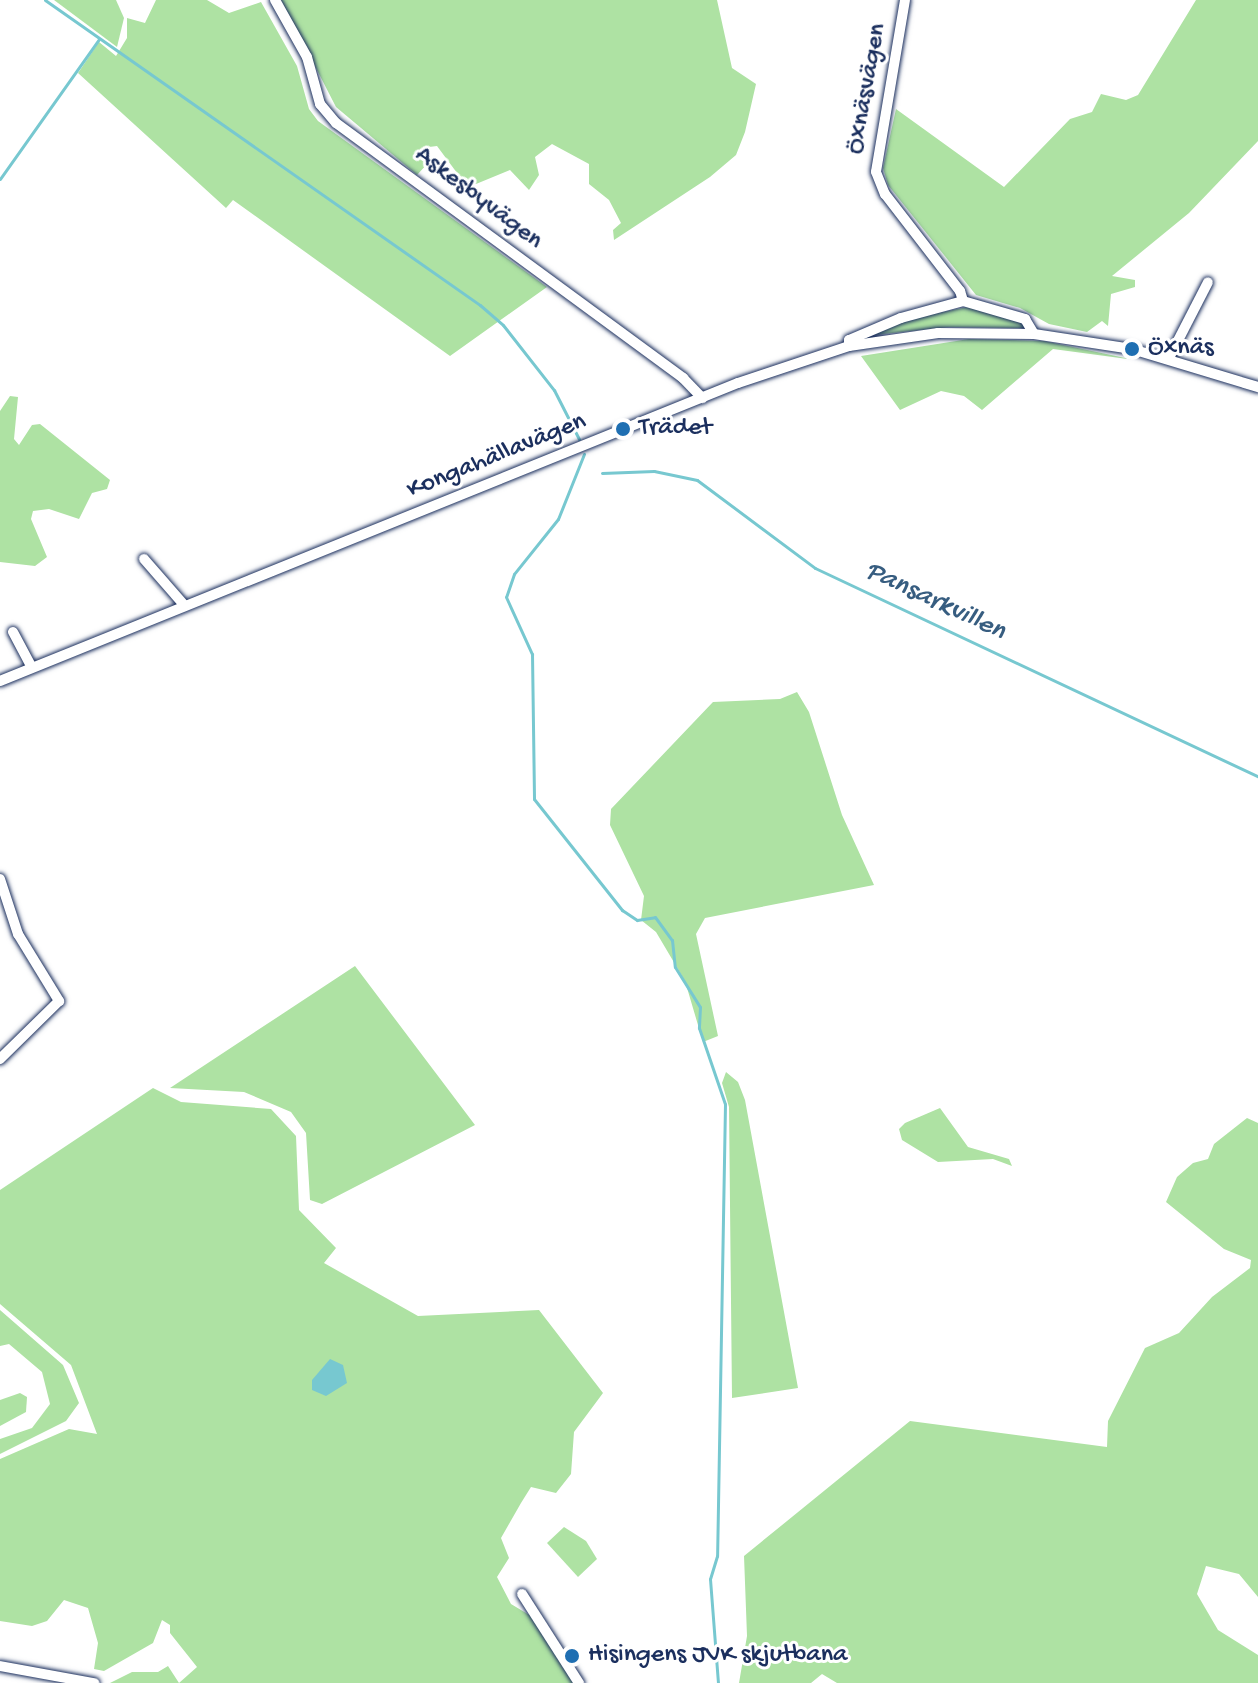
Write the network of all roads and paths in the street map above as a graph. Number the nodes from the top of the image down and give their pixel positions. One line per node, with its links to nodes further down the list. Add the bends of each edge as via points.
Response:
1 (275, 0): 9 (street, Askesbyvägen, via 307,57 320,104 336,123 683,378)
2 (905, 0): 4 (street, Öxnäsvägen, via 876,172 885,194)
3 (1208, 282): 7 (street)
4 (963, 301): 5 (street, via 1025,319); 6 (street, via 901,318 849,340)
5 (1034, 334): 6 (street, Kongahällavägen, via 938,333); 7 (street, Kongahällavägen)
6 (849, 346): 9 (street, Kongahällavägen)
7 (1169, 358): 8 (street, Kongahällavägen)
8 (1258, 387)
9 (702, 398): 11 (street, Kongahällavägen)
10 (144, 559): 11 (street)
11 (185, 606): 13 (street, Kongahällavägen)
12 (13, 632): 13 (street)
13 (32, 667): 14 (street, Kongahällavägen)
14 (0, 681)
15 (0, 879): 16 (street, via 18,934 59,1001)
16 (0, 1059)
17 (522, 1594): 20 (street)
18 (0, 1666): 19 (street)
19 (94, 1683)
20 (579, 1683)

